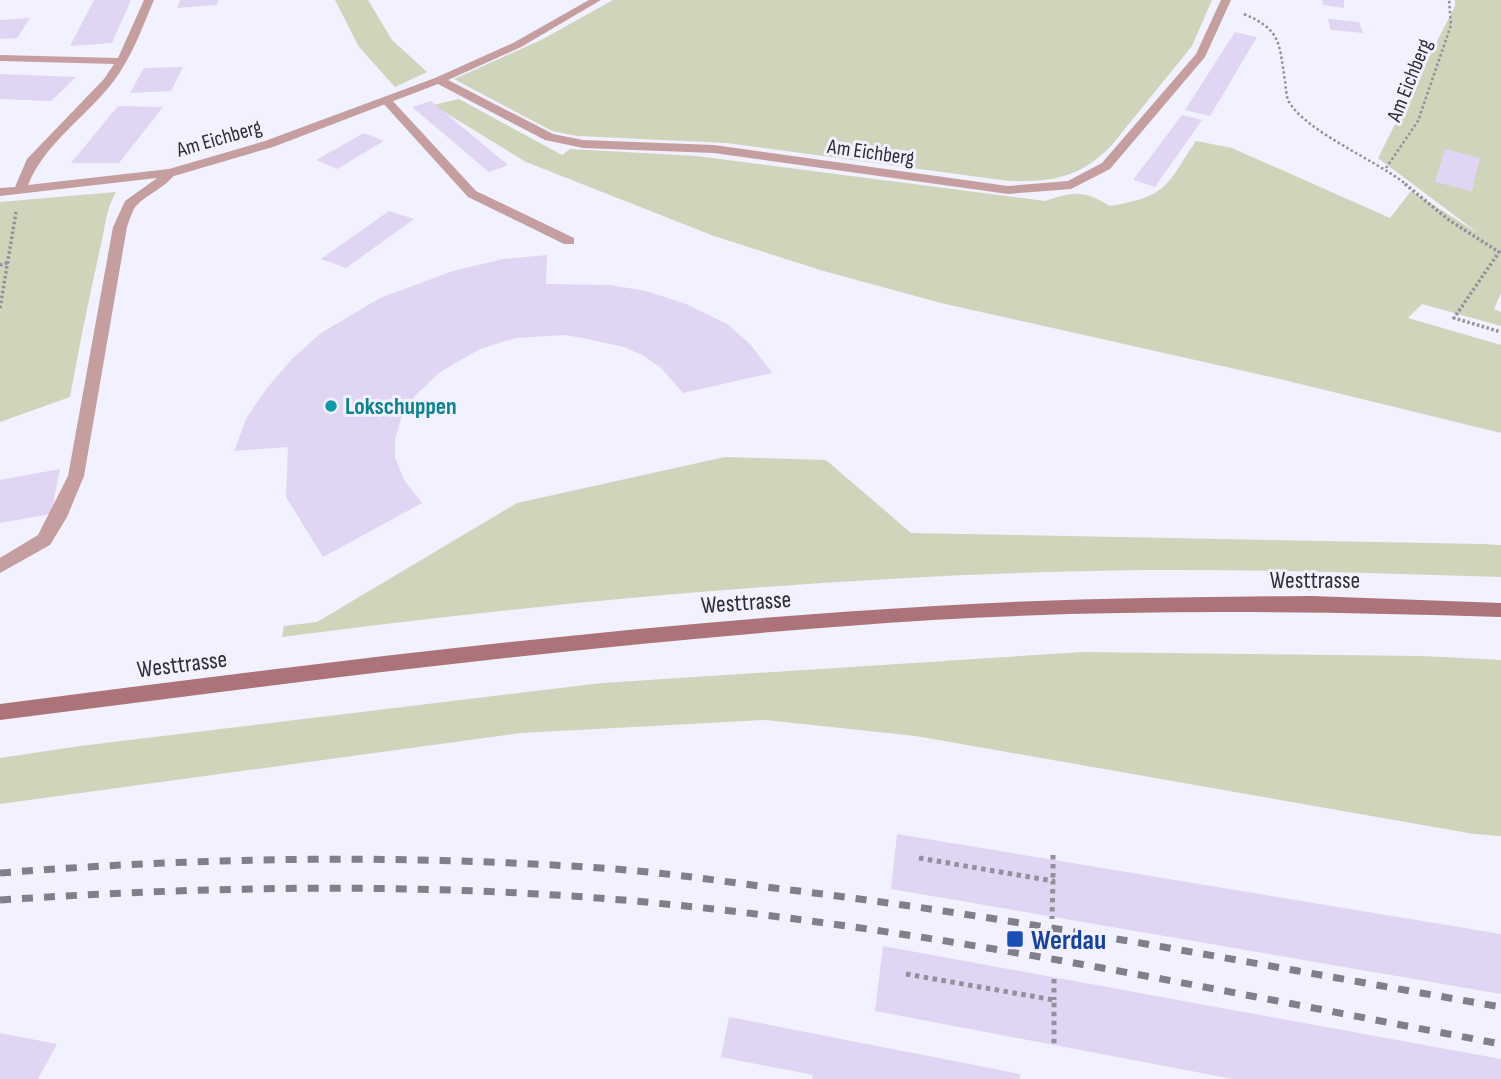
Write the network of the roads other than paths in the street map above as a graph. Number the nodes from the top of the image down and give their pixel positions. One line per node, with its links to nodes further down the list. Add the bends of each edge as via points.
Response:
1 (149, 0): 5 (street)
2 (590, 1): 6 (street, Am Eichberg, via 517,45)
3 (1225, 3): 6 (street, Am Eichberg, via 1201,55 1106,166 1071,186 1008,190 714,149 583,144 549,137)
4 (0, 58): 5 (street)
5 (122, 61): 9 (street, via 31,162)
6 (439, 80): 7 (street, Am Eichberg)
7 (386, 100): 8 (street, Am Eichberg, via 269,144); 11 (street, via 472,194)
8 (170, 173): 9 (street, Am Eichberg); 12 (street, via 130,204 120,227 76,476 44,540)
9 (20, 190): 10 (street, Am Eichberg)
10 (0, 192)
11 (569, 241)
12 (0, 566)
13 (1501, 610): 14 (main road, Westtrasse, via 1177,603 832,620 627,635 405,659)
14 (0, 712)

